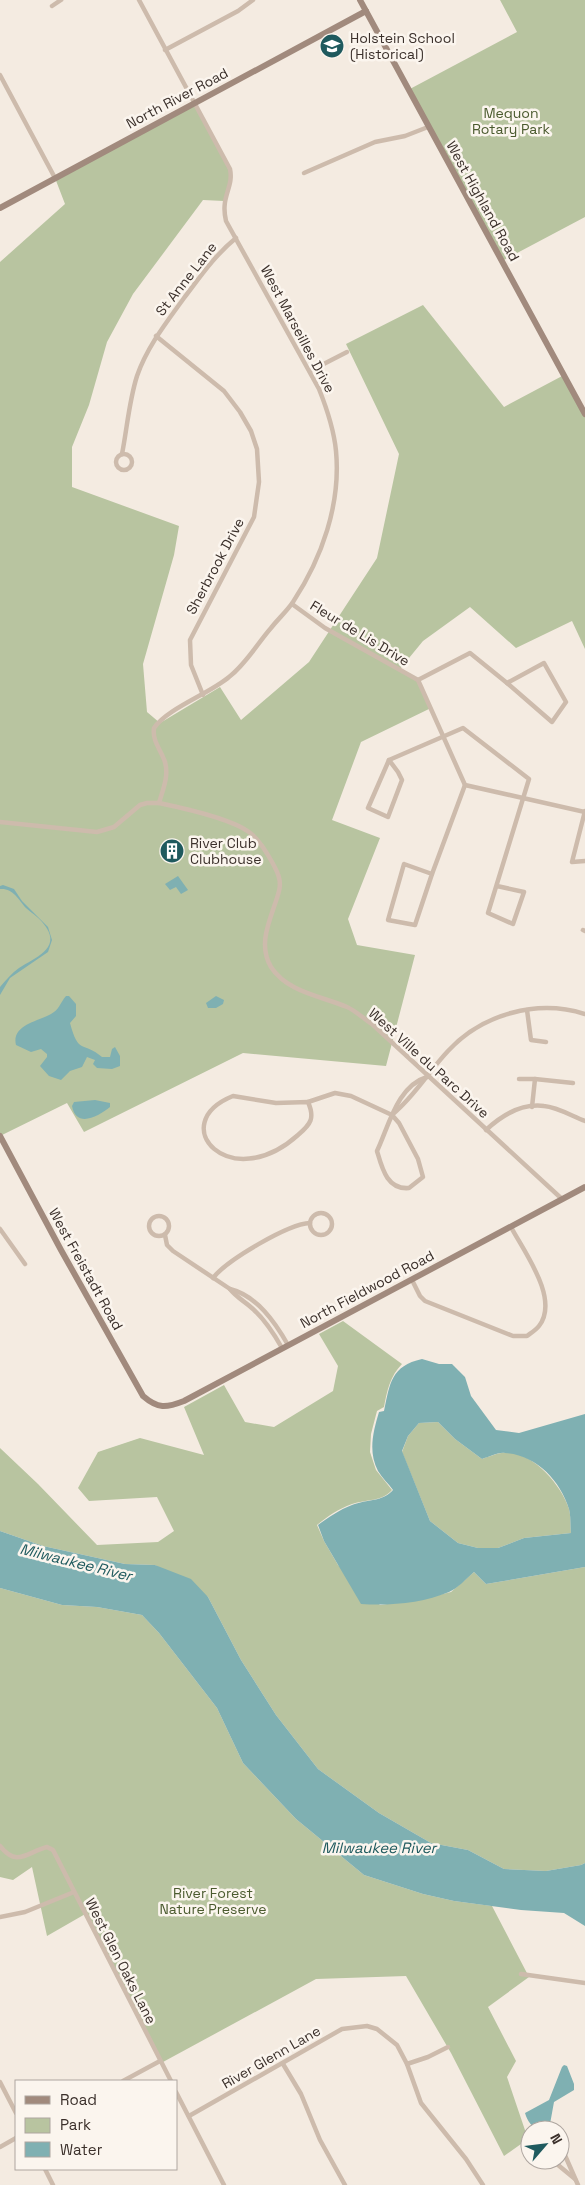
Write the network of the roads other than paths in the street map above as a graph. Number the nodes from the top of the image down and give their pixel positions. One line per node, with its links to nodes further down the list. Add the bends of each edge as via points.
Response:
1 (61, 0): 5 (street)
2 (138, 0): 7 (street, West Marseilles Drive)
3 (253, 0): 7 (street)
4 (360, 0): 6 (street, West Highland Road)
5 (52, 6)
6 (366, 11): 9 (street, North River Road); 10 (street, West Highland Road)
7 (165, 50): 9 (street, West Marseilles Drive)
8 (0, 75): 12 (street)
9 (194, 103): 12 (street, North River Road); 14 (street, West Marseilles Drive, via 230,169 231,182 223,208)
10 (428, 127): 11 (street, via 375,142); 18 (street, West Highland Road)
11 (304, 173)
12 (56, 178): 13 (street, North River Road)
13 (0, 208)
14 (236, 238): 15 (street, St Anne Lane, via 222,249); 17 (street, West Marseilles Drive)
15 (156, 336): 19 (street, St Anne Lane, via 135,383); 23 (street, Sherbrook Drive, via 224,391 251,431 257,449 259,482 254,517 190,640 190,665)
16 (347, 352): 17 (street)
17 (310, 371): 20 (street, West Marseilles Drive, via 329,415 336,451 336,481 324,543)
18 (585, 414)
19 (122, 454)
20 (292, 604): 21 (street, Fleur de Lis Drive, via 325,628); 23 (street, West Marseilles Drive, via 236,672)
21 (418, 680): 22 (street, via 470,653); 24 (street)
22 (507, 683): 22 (street, via 552,722 566,702 544,663)
23 (203, 694): 28 (street, West Marseilles Drive, via 168,715 154,728 154,740 166,769)
24 (445, 736): 25 (street); 26 (street); 27 (street, via 463,728 528,779)
25 (389, 760): 25 (street, via 368,808 388,817 402,780)
26 (465, 785): 27 (street); 32 (street)
27 (523, 797): 29 (street); 33 (street)
28 (159, 803): 30 (street, via 140,805 114,827 97,832); 37 (street, West Ville du Parc Drive, via 237,825 250,833 267,853 279,875 280,890 265,937 265,952 270,965 289,984 348,1008 372,1024)
29 (585, 812): 31 (street, via 572,862)
30 (0, 822)
31 (585, 861)
32 (432, 874): 32 (street, via 415,925 388,920 404,864)
33 (497, 886): 33 (street, via 488,913 513,924 524,892)
34 (527, 1010): 35 (street, via 553,1008); 36 (street, via 531,1040); 37 (street, via 489,1020 468,1033 449,1049)
35 (585, 1014)
36 (546, 1042)
37 (427, 1076): 43 (street); 45 (street, West Ville du Parc Drive)
38 (519, 1079): 39 (street)
39 (535, 1079): 40 (street); 42 (street)
40 (573, 1083)
41 (308, 1102): 41 (street, via 276,1103 233,1096 220,1101 214,1108 207,1118 204,1134 207,1142 221,1155 257,1158 271,1154 312,1120); 43 (street, via 335,1093 343,1094)
42 (532, 1107): 44 (street, via 544,1106); 45 (street, via 509,1113)
43 (392, 1114): 43 (street, via 377,1151 390,1183 396,1188 409,1188 423,1177 418,1159)
44 (585, 1121)
45 (486, 1130): 48 (street, West Ville du Parc Drive)
46 (0, 1136): 60 (street, West Freistadt Road, via 132,1378 143,1396)
47 (585, 1187): 48 (street, North Fieldwood Road)
48 (562, 1199): 50 (street, North Fieldwood Road)
49 (310, 1223): 49 (street, via 311,1230 320,1235 331,1228 329,1218 323,1214 314,1216); 54 (street, via 296,1226 233,1259)
50 (511, 1227): 55 (street, North Fieldwood Road); 55 (street, via 542,1285 546,1300 539,1326 527,1336 513,1336 425,1300)
51 (0, 1229): 53 (street)
52 (165, 1235): 52 (street, via 169,1230 168,1220 160,1215 153,1217 149,1227 152,1233); 54 (street, via 173,1252)
53 (25, 1264)
54 (213, 1278): 56 (street, via 239,1291)
55 (412, 1280): 59 (street, North Fieldwood Road)
56 (256, 1307): 57 (street); 58 (street)
57 (276, 1325): 58 (street); 59 (street)
58 (271, 1329): 59 (street)
59 (285, 1347): 60 (street, North Fieldwood Road, via 184,1402)
60 (159, 1406)
61 (0, 1846): 62 (street, West Glen Oaks Lane, via 6,1853 22,1858 47,1846 53,1850)
62 (74, 1892): 63 (street, via 26,1912); 67 (street, West Glen Oaks Lane)
63 (0, 1917)
64 (521, 1974): 65 (street)
65 (585, 1983)
66 (448, 2047): 69 (street)
67 (160, 2061): 70 (street); 71 (street, West Glen Oaks Lane)
68 (283, 2064): 69 (street, River Glenn Lane, via 342,2029 366,2026 388,2036); 75 (street, River Glenn Lane); 84 (street)
69 (407, 2064): 85 (street, via 421,2103)
70 (125, 2080)
71 (170, 2080)
72 (0, 2082): 74 (street)
73 (178, 2096): 75 (street)
74 (15, 2111)
75 (189, 2116): 83 (street)
76 (15, 2139): 77 (street)
77 (0, 2147)
78 (570, 2166): 81 (street)
79 (46, 2170): 82 (street)
80 (564, 2170): 81 (street)
81 (576, 2180): 86 (street)
82 (53, 2185)
83 (224, 2185)
84 (345, 2185)
85 (483, 2185)
86 (578, 2185)

